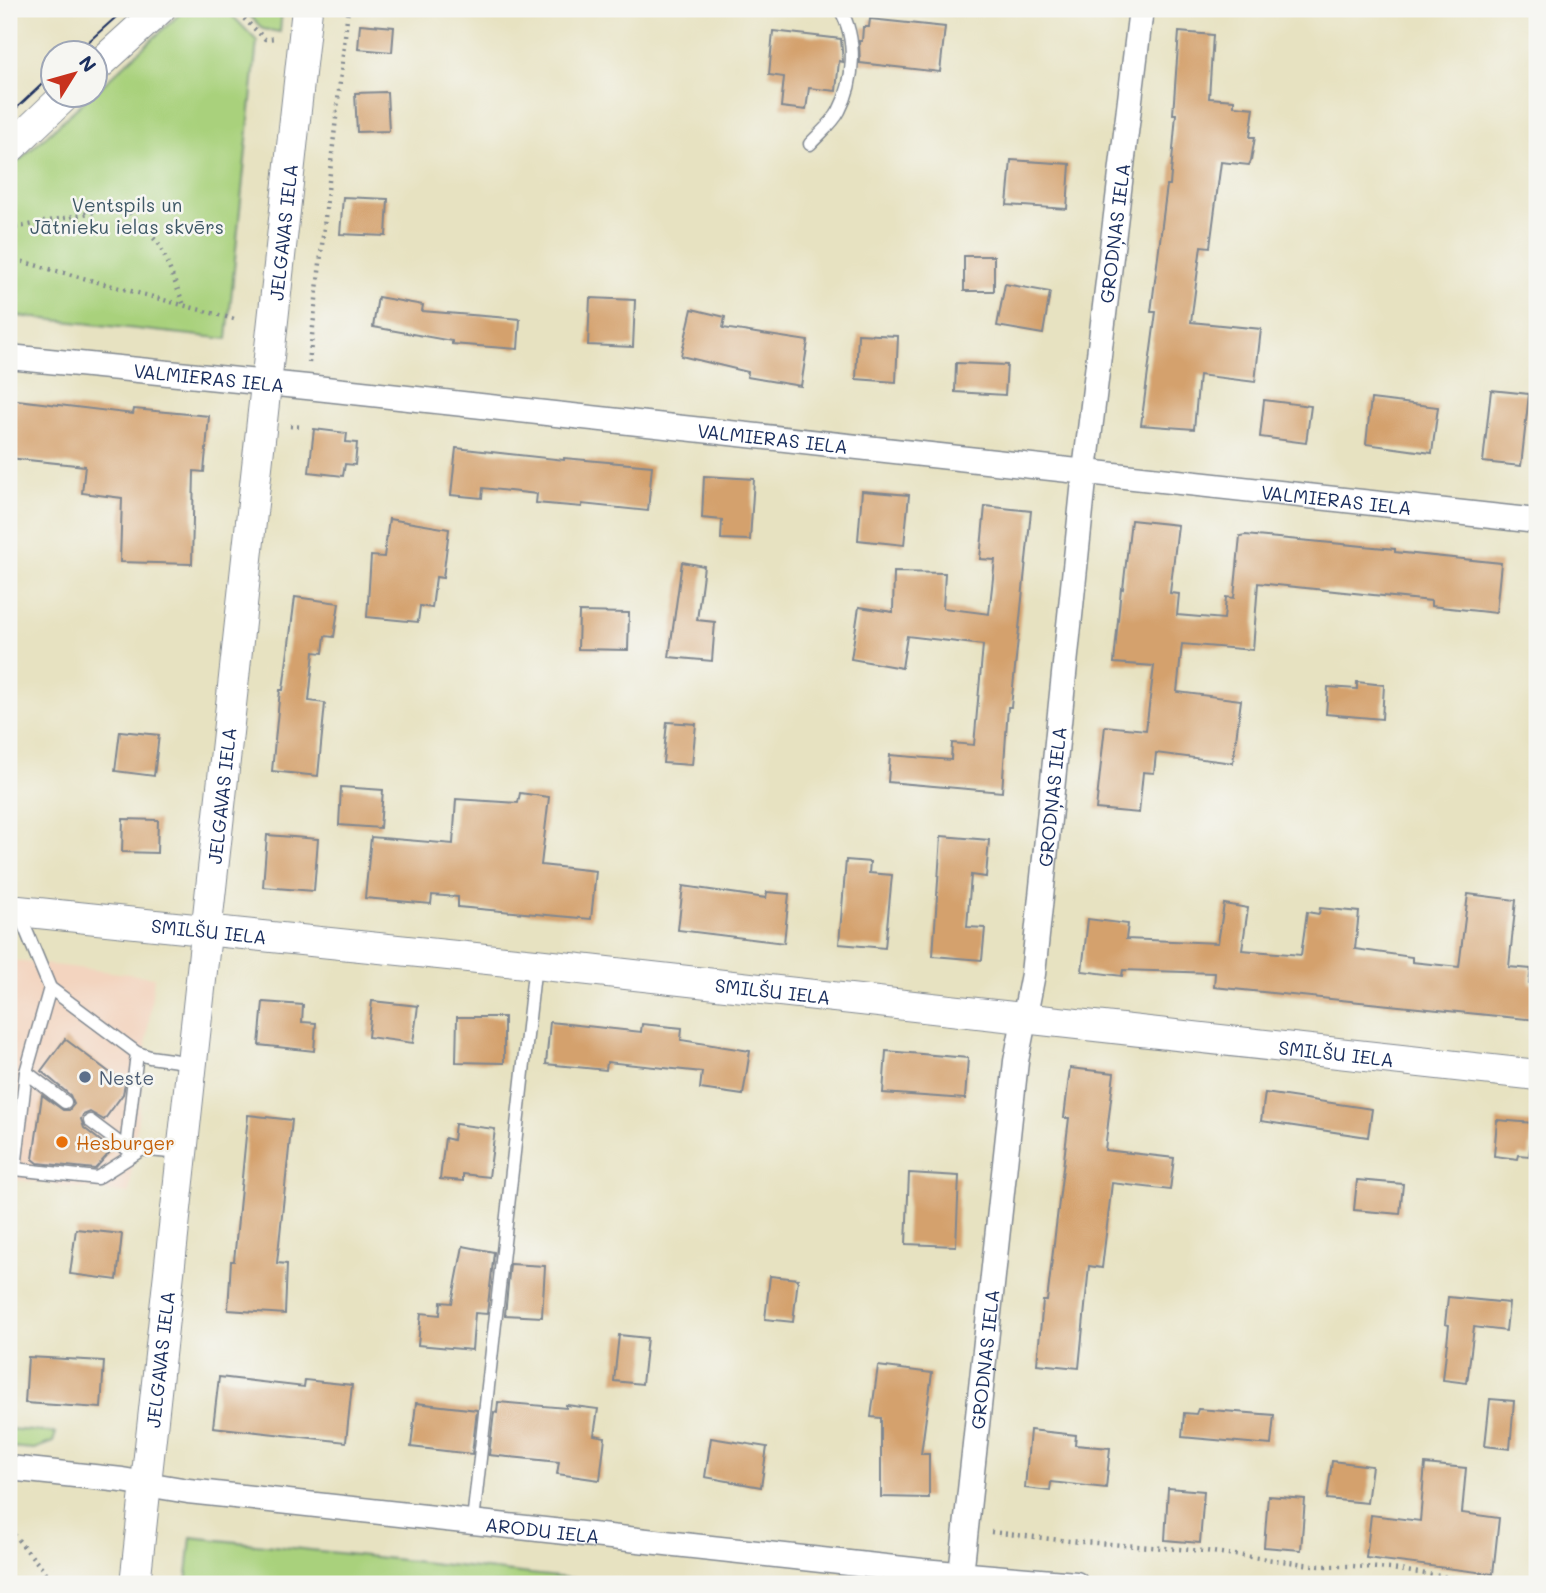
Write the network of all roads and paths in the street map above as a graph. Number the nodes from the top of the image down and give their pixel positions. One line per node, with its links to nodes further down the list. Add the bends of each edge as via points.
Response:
1 (160, 9): 8 (street)
2 (234, 9): 7 (path, via 265,39)
3 (307, 9): 20 (street, JELGAVAS IELA)
4 (348, 9): 17 (path)
5 (840, 9): 10 (lane, via 852,47 846,95 838,113)
6 (1141, 9): 23 (street, GRODŅAS IELA)
7 (280, 38)
8 (108, 56)
9 (52, 108): 11 (street)
10 (810, 144)
11 (9, 149)
12 (9, 229): 14 (path, via 124,206 160,245)
13 (9, 258): 14 (path)
14 (184, 306): 15 (path)
15 (234, 319)
16 (304, 346): 17 (path)
17 (311, 347): 19 (path)
18 (9, 357): 20 (street, VALMIERAS IELA)
19 (309, 367)
20 (267, 383): 23 (street, VALMIERAS IELA); 26 (street, JELGAVAS IELA)
21 (289, 426): 22 (path)
22 (303, 427)
23 (1085, 471): 24 (street, VALMIERAS IELA); 29 (street, GRODŅAS IELA)
24 (1537, 521)
25 (13, 911): 26 (street, SMILŠU IELA); 28 (lane)
26 (208, 930): 27 (street, SMILŠU IELA); 31 (street, JELGAVAS IELA)
27 (535, 964): 29 (street, SMILŠU IELA); 41 (lane)
28 (50, 988): 30 (lane); 32 (lane)
29 (1024, 1018): 33 (street, SMILŠU IELA); 44 (street, GRODŅAS IELA)
30 (137, 1053): 31 (lane); 36 (lane)
31 (192, 1063): 38 (street, JELGAVAS IELA)
32 (26, 1072): 34 (lane); 37 (lane, via 15,1169 97,1178)
33 (1537, 1075)
34 (65, 1102)
35 (90, 1121): 36 (lane)
36 (126, 1148): 37 (lane)
37 (141, 1150): 38 (lane)
38 (183, 1153): 40 (street, JELGAVAS IELA)
39 (9, 1468): 40 (street, ARODU IELA)
40 (146, 1485): 41 (street, ARODU IELA); 46 (street, JELGAVAS IELA)
41 (474, 1521): 44 (street, ARODU IELA)
42 (9, 1529): 45 (path)
43 (984, 1532): 48 (path, via 1391,1569)
44 (961, 1579): 47 (street, ARODU IELA)
45 (55, 1584)
46 (135, 1584)
47 (1076, 1584)
48 (1496, 1584)

